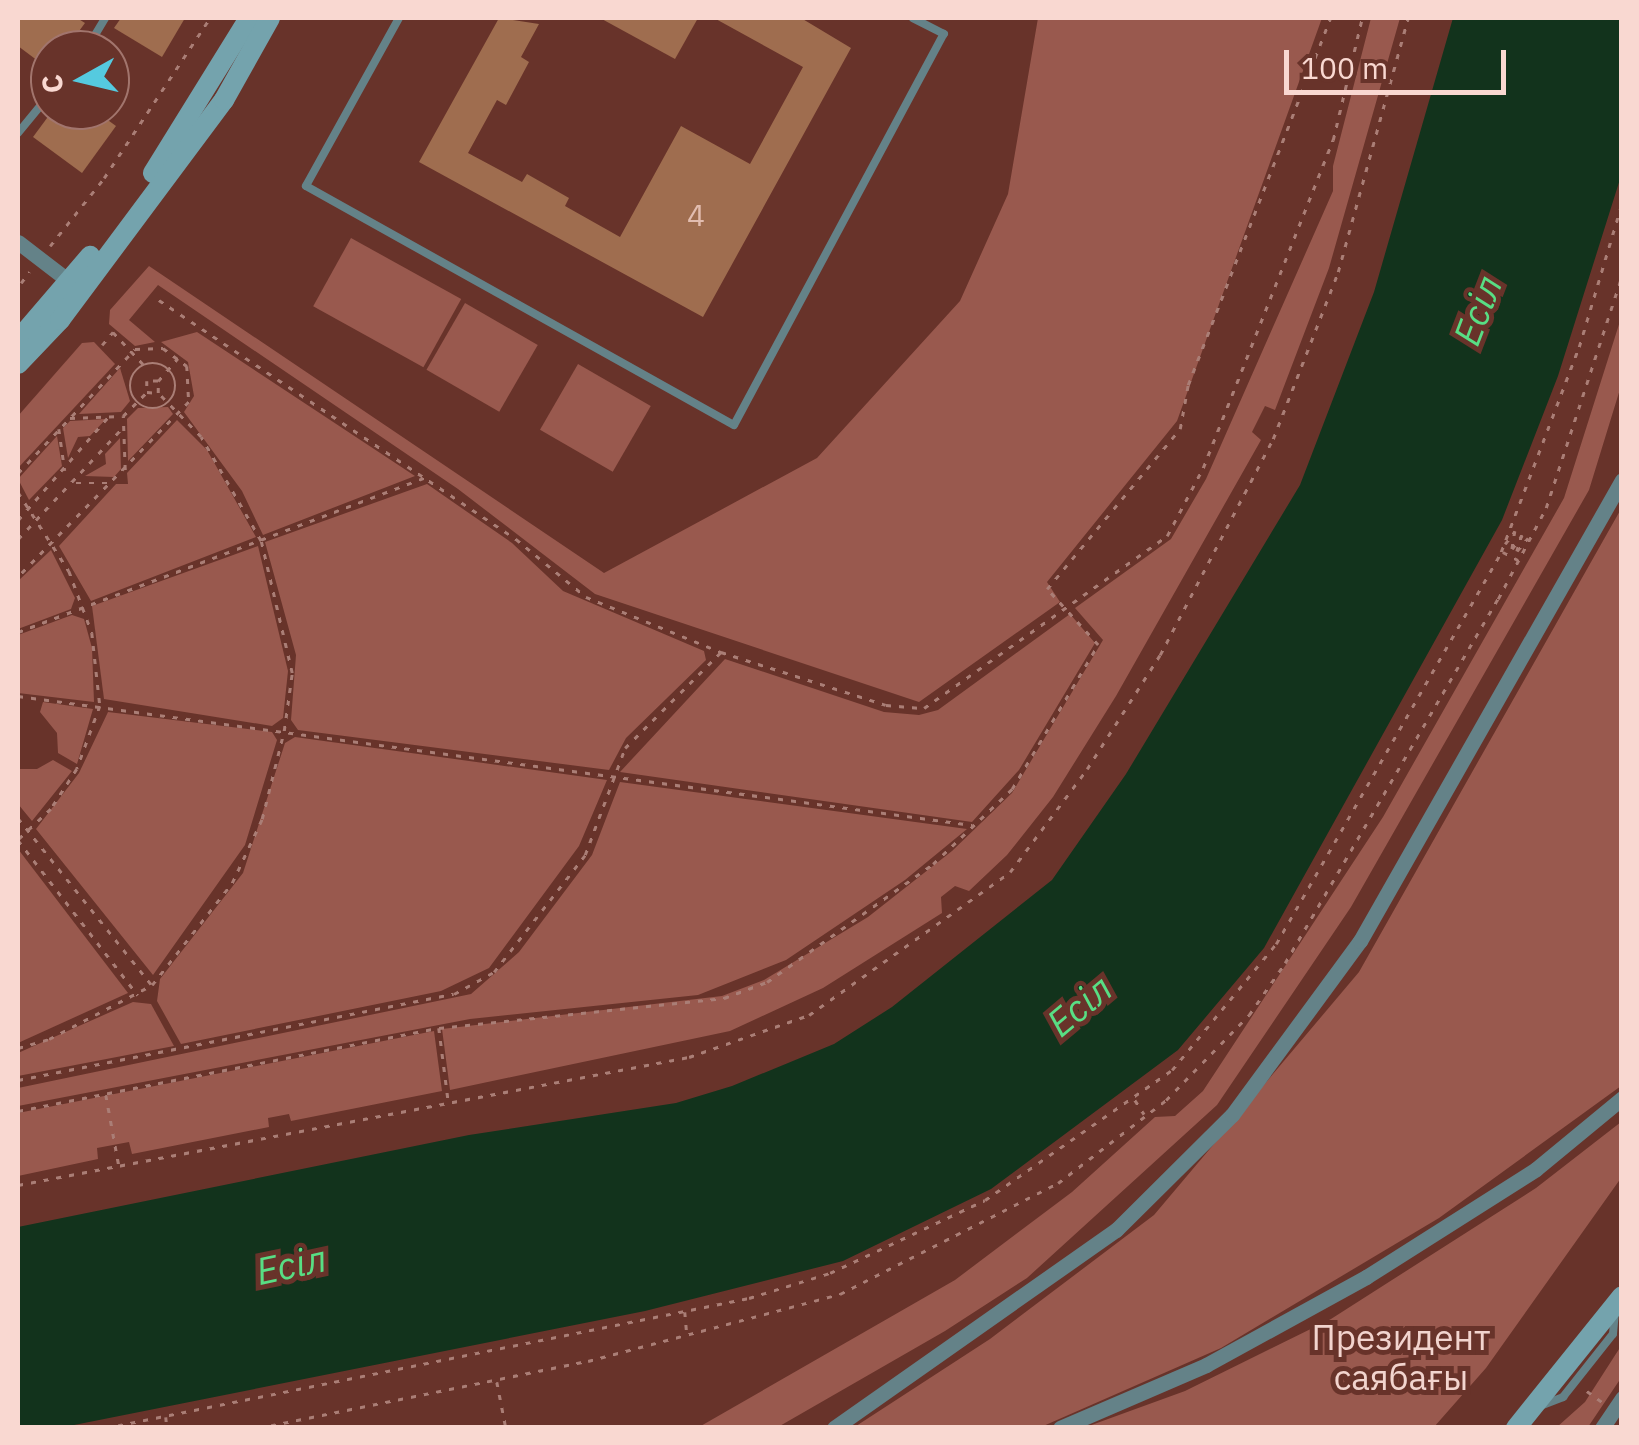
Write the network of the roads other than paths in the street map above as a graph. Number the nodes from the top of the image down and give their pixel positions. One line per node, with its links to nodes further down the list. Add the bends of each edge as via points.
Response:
1 (249, 18): 6 (street, via 164,159)
2 (270, 18): 6 (street, via 224,100)
3 (399, 18): 4 (lane, via 306,186 734,425 944,34)
4 (913, 18)
5 (18, 242): 6 (street)
6 (76, 286): 7 (street); 8 (street)
7 (18, 340)
8 (18, 364)
9 (1622, 480): 13 (street, via 1360,941 1232,1115 1116,1230)
10 (1622, 1098): 14 (street, via 1536,1168 1366,1277 1206,1365)
11 (1618, 1300): 15 (street)
12 (1618, 1404): 16 (street)
13 (834, 1428)
14 (1060, 1428)
15 (1516, 1428)
16 (1602, 1428)

